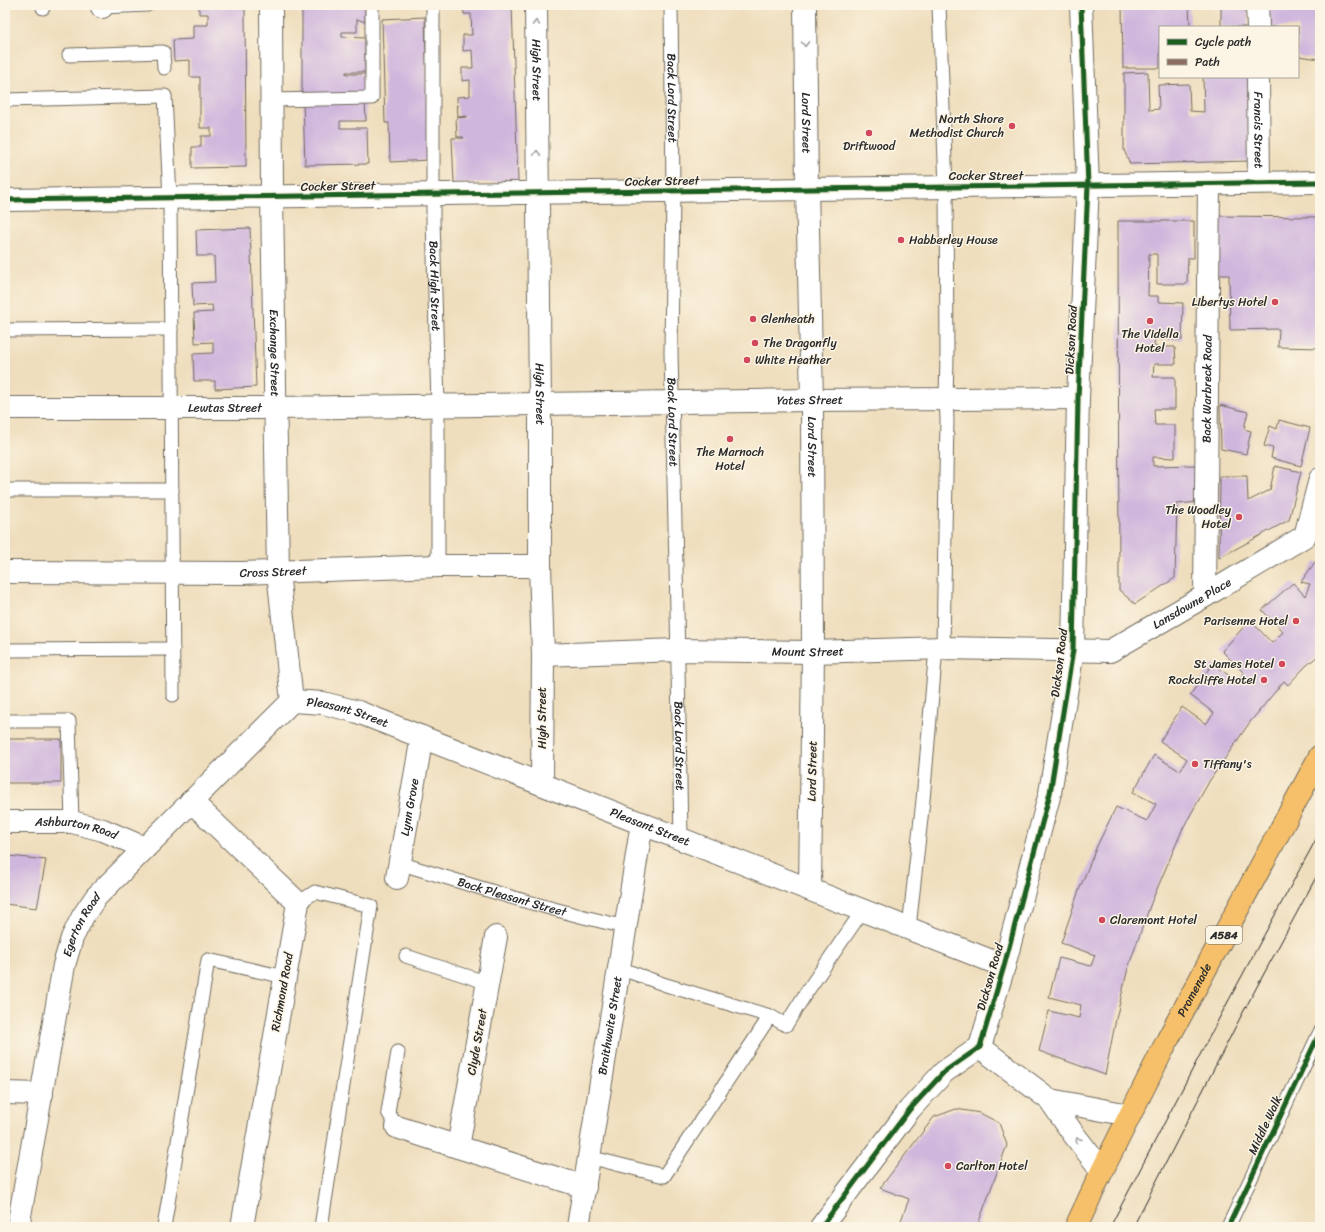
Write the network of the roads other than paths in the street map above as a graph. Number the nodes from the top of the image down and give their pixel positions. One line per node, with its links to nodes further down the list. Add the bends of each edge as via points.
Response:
1 (147, 5): 11 (lane)
2 (271, 5): 17 (street, Exchange Street)
3 (372, 5): 17 (lane, via 372,98)
4 (433, 5): 26 (lane, Back High Street)
5 (536, 5): 25 (street, High Street, one-way to 5)
6 (671, 5): 24 (lane, Back Lord Street)
7 (805, 5): 23 (street, Lord Street, one-way to 23)
8 (939, 5): 22 (lane)
9 (1081, 5): 21 (street, Dickson Road)
10 (1257, 5): 12 (street)
11 (102, 6)
12 (1258, 26)
13 (69, 55): 14 (lane, via 163,52)
14 (164, 68)
15 (1258, 78): 18 (street, Francis Street)
16 (5, 100): 28 (lane, via 165,94)
17 (271, 100): 27 (street, Exchange Street)
18 (1260, 182): 19 (street, Cocker Street); 20 (street, Cocker Street)
19 (1320, 182)
20 (1209, 183): 21 (street, Cocker Street); 49 (street, Back Warbreck Road)
21 (1088, 186): 22 (street, Cocker Street); 32 (street, Dickson Road)
22 (946, 187): 23 (street, Cocker Street); 33 (lane)
23 (807, 188): 24 (street, Cocker Street); 34 (street, Lord Street)
24 (673, 191): 25 (street, Cocker Street); 36 (lane, Back Lord Street)
25 (537, 192): 26 (street, Cocker Street); 35 (street, High Street)
26 (434, 195): 27 (street, Cocker Street); 37 (lane, Back High Street)
27 (272, 196): 28 (street, Cocker Street); 40 (street, Exchange Street)
28 (170, 198): 29 (street, Cocker Street); 30 (lane)
29 (5, 200)
30 (171, 329): 31 (lane); 39 (lane)
31 (5, 330)
32 (1078, 398): 33 (street, Yates Street); 54 (street, Dickson Road)
33 (946, 399): 34 (street, Yates Street); 50 (lane)
34 (812, 400): 36 (street, Yates Street); 55 (street, Lord Street)
35 (540, 403): 36 (street, Yates Street); 37 (street, Lewtas Street); 45 (street, High Street)
36 (672, 403): 53 (lane, Back Lord Street)
37 (438, 406): 40 (street, Lewtas Street); 44 (lane, Back High Street)
38 (5, 408): 39 (street, Lewtas Street)
39 (172, 408): 40 (street, Lewtas Street); 43 (lane)
40 (276, 408): 47 (street, Exchange Street)
41 (1320, 479): 49 (street, Lansdowne Place, via 1305,536)
42 (5, 490): 43 (lane)
43 (172, 490): 48 (lane)
44 (438, 566): 45 (street, Cross Street); 47 (street, Cross Street)
45 (540, 566): 56 (street, High Street)
46 (5, 572): 48 (street, Cross Street)
47 (278, 572): 48 (street, Cross Street); 58 (street, Exchange Street)
48 (173, 573): 51 (lane)
49 (1205, 596): 54 (street, Lansdowne Place, via 1110,651)
50 (940, 648): 54 (street, Mount Street); 55 (street, Mount Street); 74 (lane)
51 (172, 649): 52 (lane); 57 (lane)
52 (5, 650)
53 (677, 650): 55 (street, Mount Street); 56 (street, Mount Street); 67 (lane, Back Lord Street)
54 (1073, 650): 77 (street, Dickson Road, via 1050,793)
55 (813, 652): 70 (street, Lord Street)
56 (543, 655): 62 (street, High Street)
57 (173, 695)
58 (292, 701): 60 (street, Pleasant Street, via 323,703 358,712); 63 (street, Egerton Road)
59 (5, 721): 65 (lane, via 69,720)
60 (422, 737): 62 (street, Pleasant Street); 69 (street, Lynn Grove)
61 (1320, 756): 88 (main road, Promenade / A584)
62 (542, 784): 66 (street, Pleasant Street)
63 (191, 801): 68 (street, Egerton Road); 71 (street)
64 (5, 822): 65 (street, Ashburton Road)
65 (72, 822): 68 (street, Ashburton Road, via 102,830)
66 (642, 823): 67 (street, Pleasant Street); 73 (street, Braithwaite Street)
67 (681, 839): 70 (street, Pleasant Street)
68 (145, 848): 86 (street, Egerton Road, via 96,897 72,938 64,965)
69 (398, 871): 73 (lane, Back Pleasant Street)
70 (810, 890): 72 (street, Pleasant Street)
71 (298, 903): 79 (street, Richmond Road); 97 (lane, via 315,892 371,906)
72 (862, 910): 74 (street, Pleasant Street); 81 (lane, via 786,1025)
73 (626, 927): 78 (street, Braithwaite Street)
74 (909, 928): 77 (street, Pleasant Street)
75 (496, 938): 80 (street, Clyde Street)
76 (406, 956): 80 (lane)
77 (1004, 966): 83 (street, Dickson Road)
78 (619, 968): 81 (lane, via 666,986); 91 (street, Braithwaite Street)
79 (285, 977): 95 (lane, via 208,960); 96 (street, Richmond Road)
80 (488, 983): 90 (street, Clyde Street)
81 (770, 1016): 91 (lane, via 664,1176)
82 (1320, 1032): 101 (lane, Middle Walk)
83 (980, 1047): 87 (street); 99 (street, via 944,1072 910,1109)
84 (398, 1052): 89 (lane, via 388,1112)
85 (5, 1093): 86 (street)
86 (42, 1094): 94 (street, Egerton Road)
87 (1050, 1100): 88 (street); 92 (street, one-way to 87)
88 (1129, 1114): 92 (main road, Promenade / A584)
89 (397, 1127): 90 (street)
90 (458, 1147): 93 (street)
91 (589, 1157): 93 (street, Braithwaite Street)
92 (1102, 1171): 100 (main road, Promenade / A584)
93 (585, 1187): 98 (street, Braithwaite Street)
94 (18, 1227)
95 (164, 1227)
96 (242, 1227)
97 (321, 1227)
98 (578, 1227)
99 (821, 1227)
100 (1076, 1227)
101 (1228, 1227)

